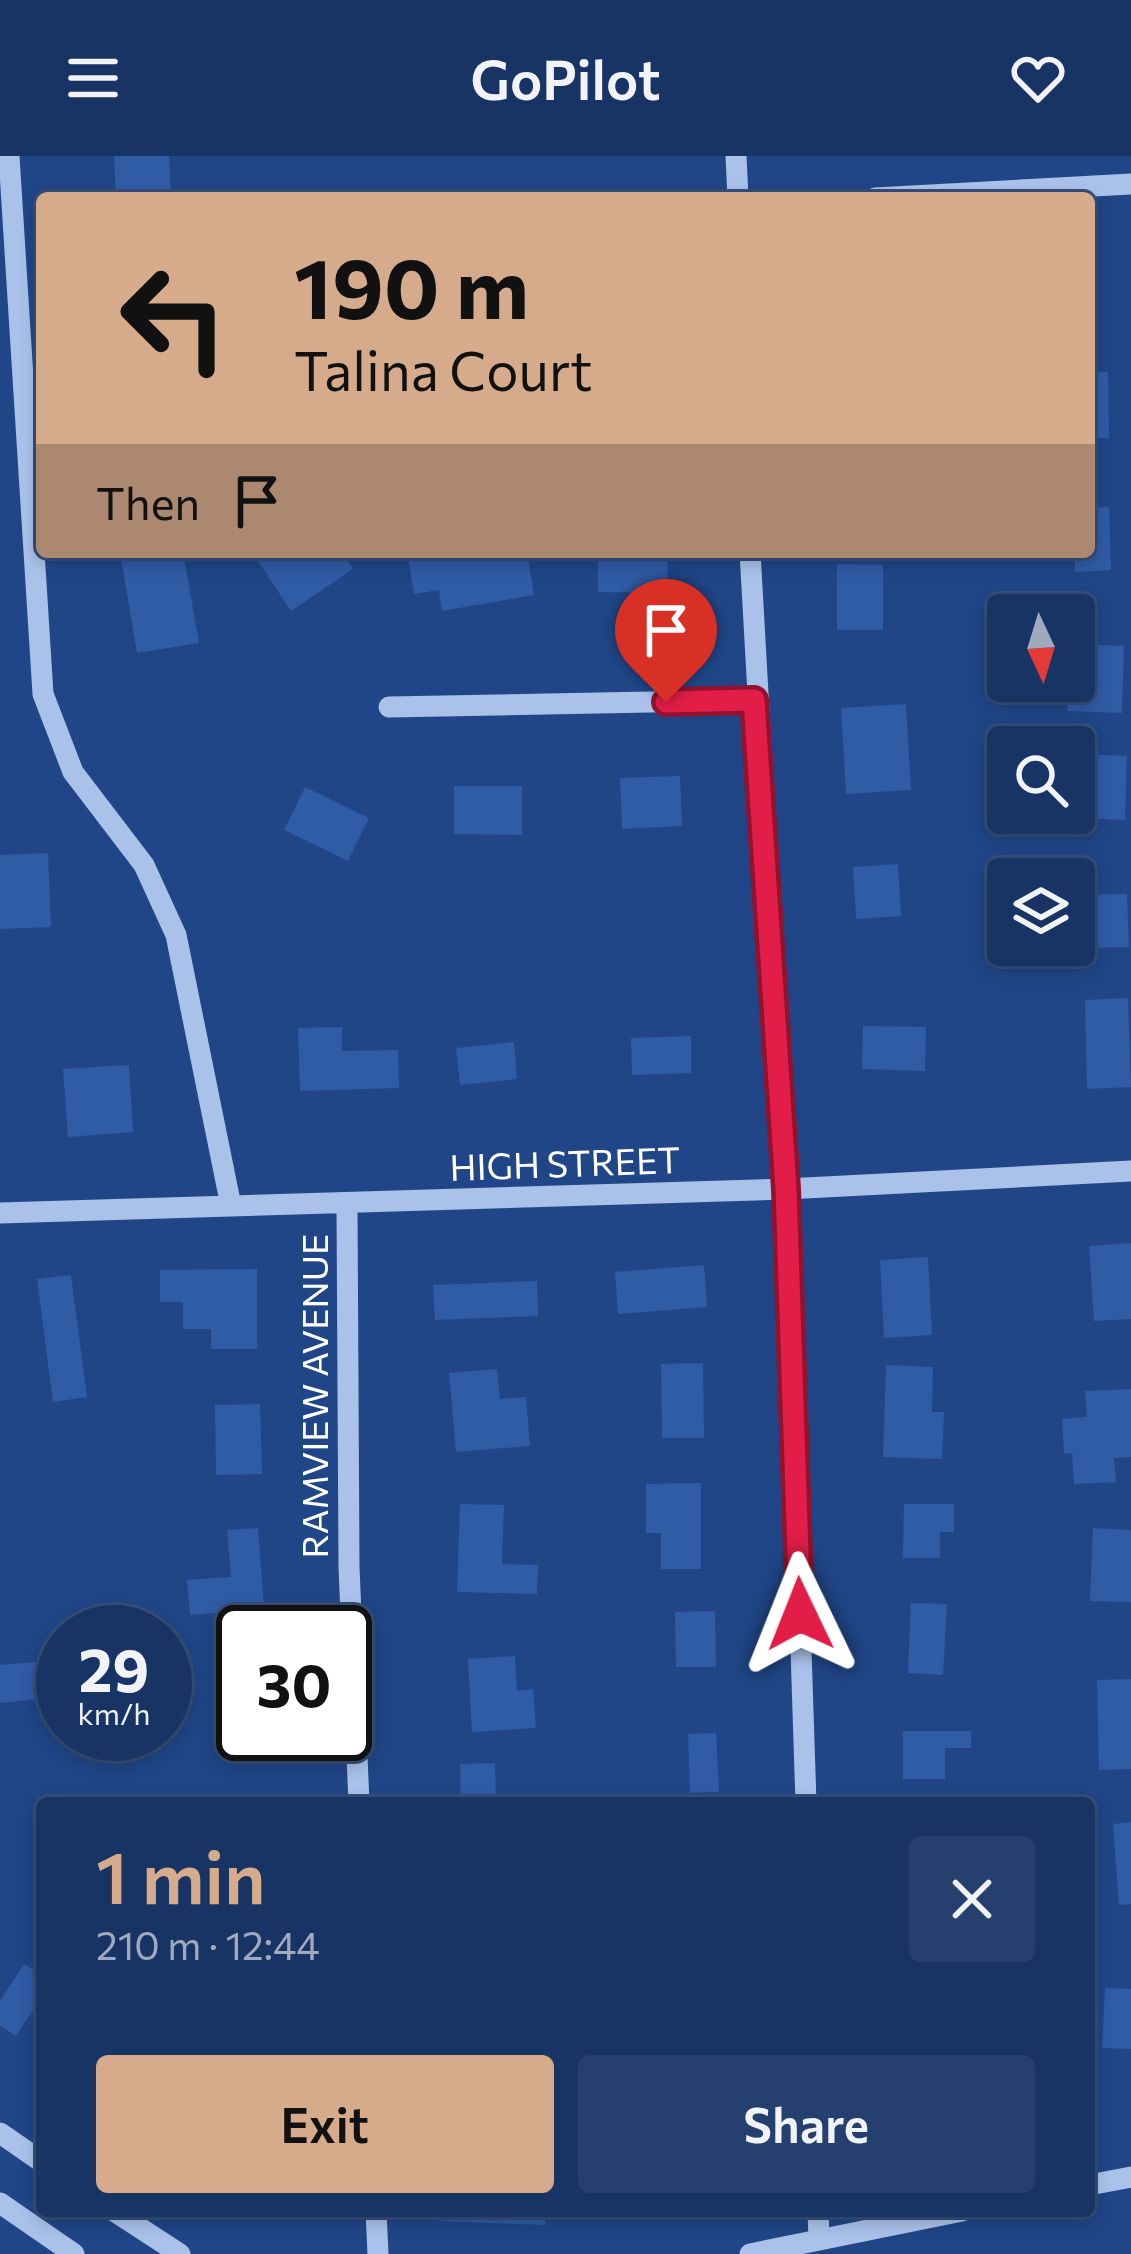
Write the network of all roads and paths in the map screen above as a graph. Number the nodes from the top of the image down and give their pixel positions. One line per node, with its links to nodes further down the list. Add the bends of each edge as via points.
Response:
1 (9, 156): 12 (street, via 43,694 73,772 144,865 176,934)
2 (736, 156): 4 (street)
3 (1131, 184): 5 (street)
4 (738, 192)
5 (985, 192)
6 (750, 558): 7 (street)
7 (754, 700): 8 (street); 10 (street)
8 (389, 707)
9 (1131, 1171): 10 (street, HIGH STREET)
10 (786, 1189): 11 (street, HIGH STREET); 15 (street)
11 (347, 1205): 12 (street, HIGH STREET); 14 (street, RAMVIEW AVENUE)
12 (231, 1206): 13 (street, HIGH STREET)
13 (0, 1214)
14 (359, 1797)
15 (806, 1797)
16 (0, 2132): 17 (street)
17 (36, 2158)
18 (1131, 2177): 19 (street)
19 (1095, 2185)
20 (0, 2203): 26 (street)
21 (123, 2217): 27 (street)
22 (376, 2217): 28 (street)
23 (818, 2217): 25 (street)
24 (932, 2217): 25 (street)
25 (819, 2240): 29 (street)
26 (74, 2254)
27 (180, 2254)
28 (377, 2254)
29 (750, 2254)

